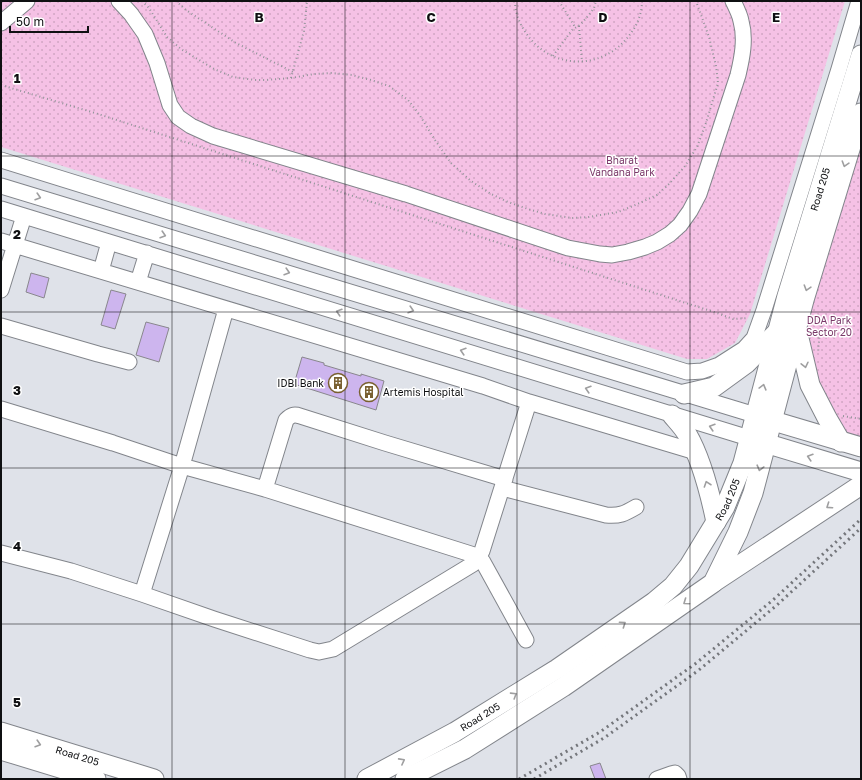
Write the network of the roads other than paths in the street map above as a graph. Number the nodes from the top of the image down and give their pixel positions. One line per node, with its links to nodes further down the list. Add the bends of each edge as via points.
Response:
1 (26, 1): 5 (street)
2 (119, 1): 3 (street, via 145,34 170,105 178,117 191,126 213,136 406,194 568,248 612,255 645,247 670,234 680,225 699,194 738,75 742,55 741,21)
3 (733, 1)
4 (859, 1): 9 (street, via 754,338 744,349 719,365 702,371 687,372)
5 (1, 23)
6 (861, 55): 22 (main road, Road 205)
7 (861, 113): 8 (main road, Road 205)
8 (857, 139): 20 (main road, Road 205, one-way to 20)
9 (1, 160)
10 (1, 186): 24 (street, one-way to 24)
11 (1, 209): 12 (street)
12 (24, 216): 13 (street); 14 (street)
13 (109, 242): 15 (street); 16 (street)
14 (8, 243): 16 (street); 18 (street)
15 (147, 254): 17 (street); 27 (street, one-way to 15)
16 (101, 271): 17 (street)
17 (138, 282): 19 (street)
18 (1, 290)
19 (226, 309): 25 (street); 33 (street)
20 (798, 320): 28 (main road, Road 205); 30 (main road, one-way to 30, via 810,385 827,418)
21 (1, 326): 23 (street)
22 (778, 331): 24 (main road, via 747,363 714,387); 28 (main road, Road 205, one-way to 22)
23 (129, 362)
24 (684, 394): 28 (street)
25 (529, 402): 31 (street); 35 (street)
26 (1, 409): 33 (street)
27 (672, 414): 29 (street, one-way to 27); 31 (main road)
28 (764, 418): 29 (main road, Road 205); 30 (main road)
29 (758, 441): 32 (main road, one-way to 29); 39 (main road, Road 205, via 743,464); 42 (main road, Road 205, one-way to 42, via 750,500 738,532)
30 (855, 444): 32 (street)
31 (696, 452): 39 (main road, one-way to 31, via 711,496)
32 (832, 464): 34 (main road)
33 (182, 466): 37 (street); 43 (street)
34 (861, 472)
35 (504, 483): 37 (street, via 295,415 286,420); 38 (street, via 606,515 616,516); 41 (street)
36 (861, 485): 42 (main road, one-way to 42)
37 (265, 488): 41 (street)
38 (636, 507)
39 (716, 522): 50 (main road, Road 205, one-way to 39, via 455,732 557,669 654,602 673,586 689,566)
40 (1, 553): 43 (street, via 71,571)
41 (479, 557): 43 (street, via 473,564 342,644 319,652); 44 (street)
42 (713, 583): 51 (main road, Road 205, one-way to 51, via 563,687 465,749)
43 (142, 594)
44 (526, 640)
45 (1, 732): 49 (main road, Road 205, one-way to 49)
46 (1, 750): 47 (main road, Road 205)
47 (55, 772): 48 (main road, Road 205)
48 (96, 779)
49 (154, 779)
50 (367, 779)
51 (405, 779)
52 (657, 779): 53 (street, via 675,773)
53 (679, 779)

